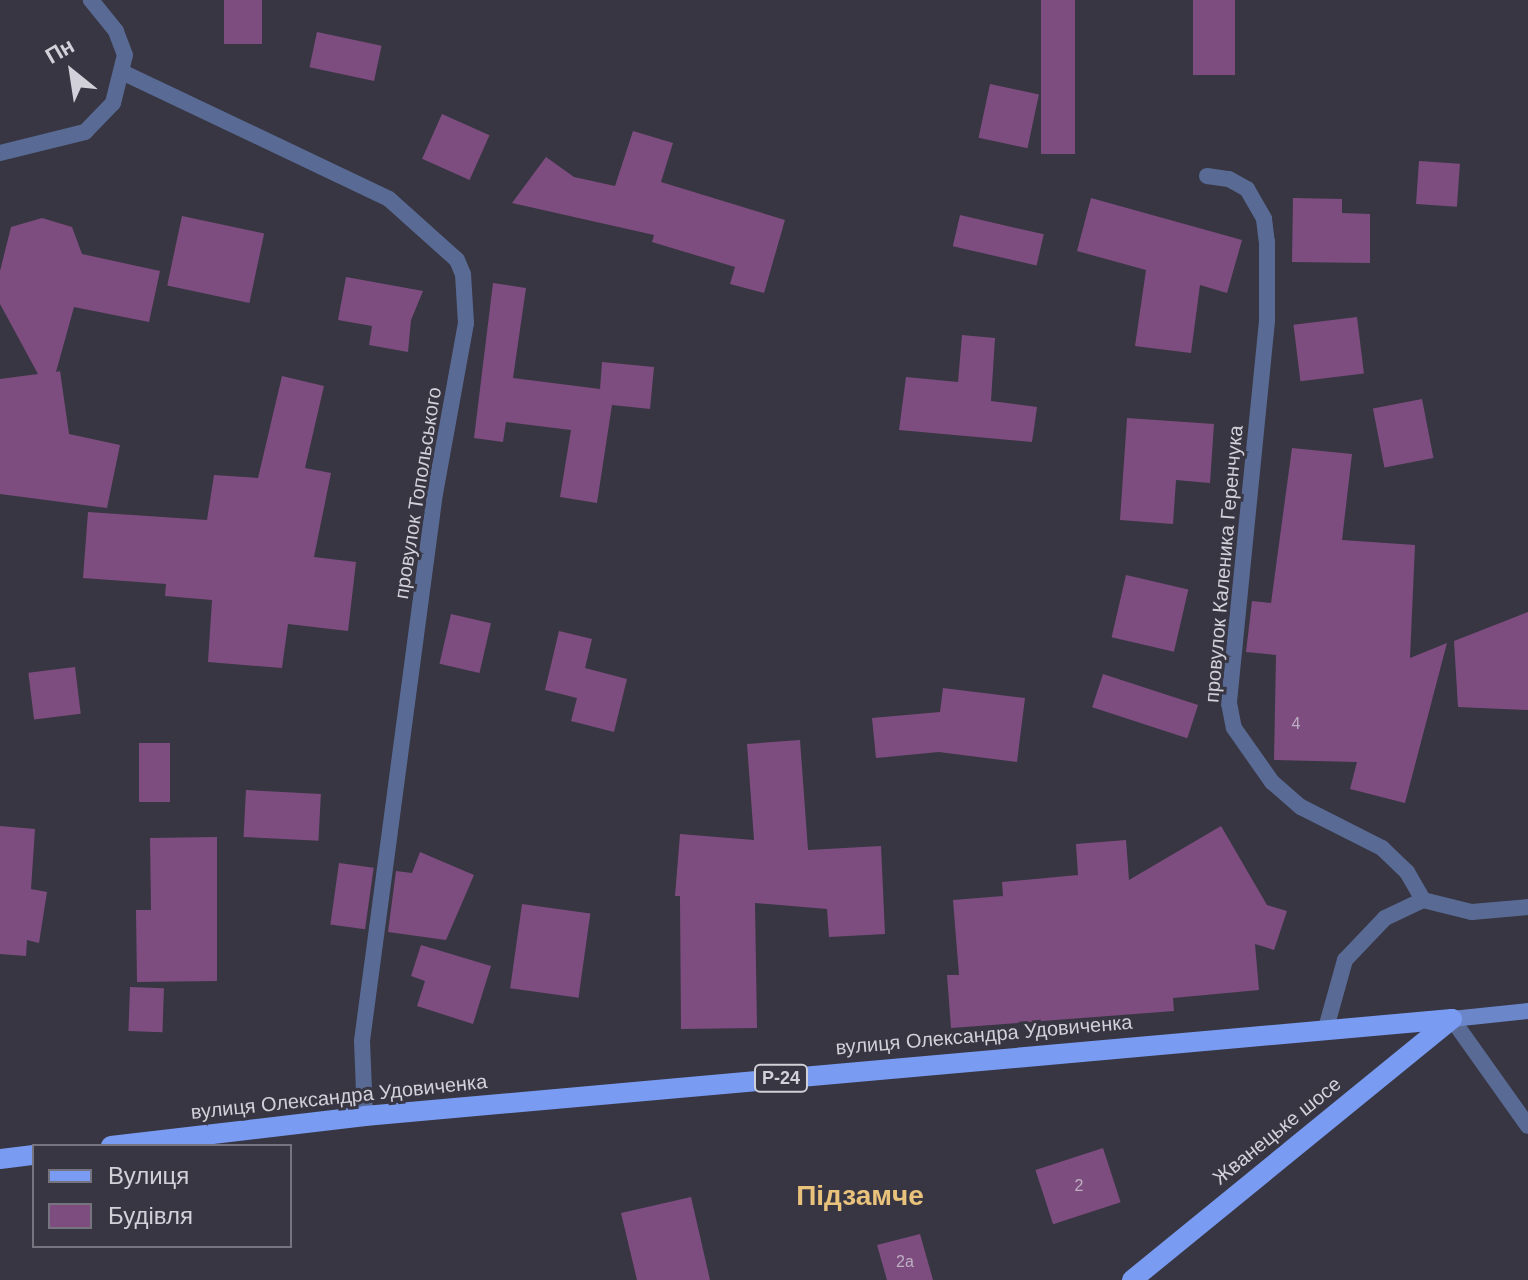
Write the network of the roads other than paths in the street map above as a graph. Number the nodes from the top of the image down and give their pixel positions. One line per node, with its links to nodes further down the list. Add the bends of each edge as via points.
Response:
1 (91, 0): 2 (street, via 116,31 125,55)
2 (124, 73): 3 (street, via 113,103 85,132); 10 (street, провулок Топольського, via 389,199 457,260 463,274 466,323 435,493 362,1041)
3 (0, 153)
4 (1207, 176): 5 (street, провулок Каленика Геренчука, via 1247,189 1264,219 1267,242 1267,321 1229,703 1234,728 1272,782 1301,807 1382,848 1407,872)
5 (1423, 900): 6 (street, via 1472,912); 9 (street, via 1385,918 1345,960)
6 (1528, 907)
7 (1528, 1011): 8 (main road, вулиця Олександра Удовиченка)
8 (1452, 1019): 9 (main road, вулиця Олександра Удовиченка / Р-24); 11 (street); 15 (main road, Жванецьке шосе)
9 (1326, 1028): 10 (main road, вулиця Олександра Удовиченка / Р-24)
10 (365, 1116): 12 (main road, вулиця Олександра Удовиченка / Р-24)
11 (1528, 1126)
12 (128, 1144)
13 (32, 1155): 14 (main road)
14 (0, 1159)
15 (1132, 1280)

